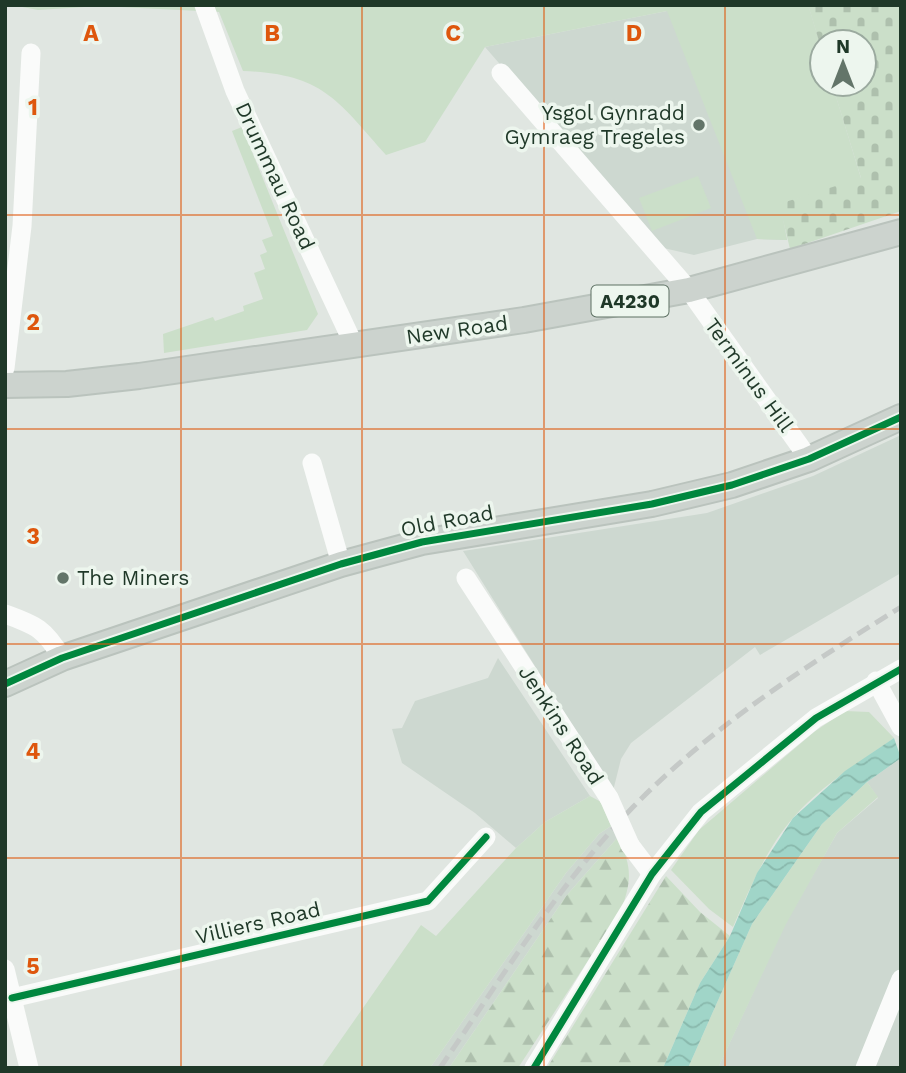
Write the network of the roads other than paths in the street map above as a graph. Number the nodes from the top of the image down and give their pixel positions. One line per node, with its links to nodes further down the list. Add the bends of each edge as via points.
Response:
1 (204, 5): 6 (street, Drummau Road, via 236,91)
2 (31, 53): 7 (street, via 22,226)
3 (502, 74): 5 (street, Terminus Hill)
4 (901, 232): 5 (main road, New Road / A4230)
5 (689, 290): 6 (main road, New Road / A4230); 10 (street, Terminus Hill)
6 (353, 344): 8 (main road, New Road / A4230, via 139,376)
7 (5, 368)
8 (5, 385)
9 (901, 417): 10 (main road, Old Road)
10 (809, 459): 12 (main road, Old Road, via 732,485 652,504 422,542)
11 (312, 463): 12 (street)
12 (341, 564): 15 (main road, Old Road)
13 (466, 578): 21 (street, Jenkins Road, bridge)
14 (5, 614): 15 (street, via 48,634)
15 (62, 657): 18 (main road, Old Road)
16 (901, 669): 17 (street)
17 (876, 681): 19 (street); 21 (street, via 816,718 701,812)
18 (5, 684)
19 (901, 727)
20 (486, 837): 24 (street, Villiers Road, via 428,901)
21 (652, 874): 26 (street)
22 (5, 969): 24 (street)
23 (901, 979): 27 (street)
24 (12, 998): 25 (street)
25 (29, 1068)
26 (534, 1068)
27 (865, 1068)

